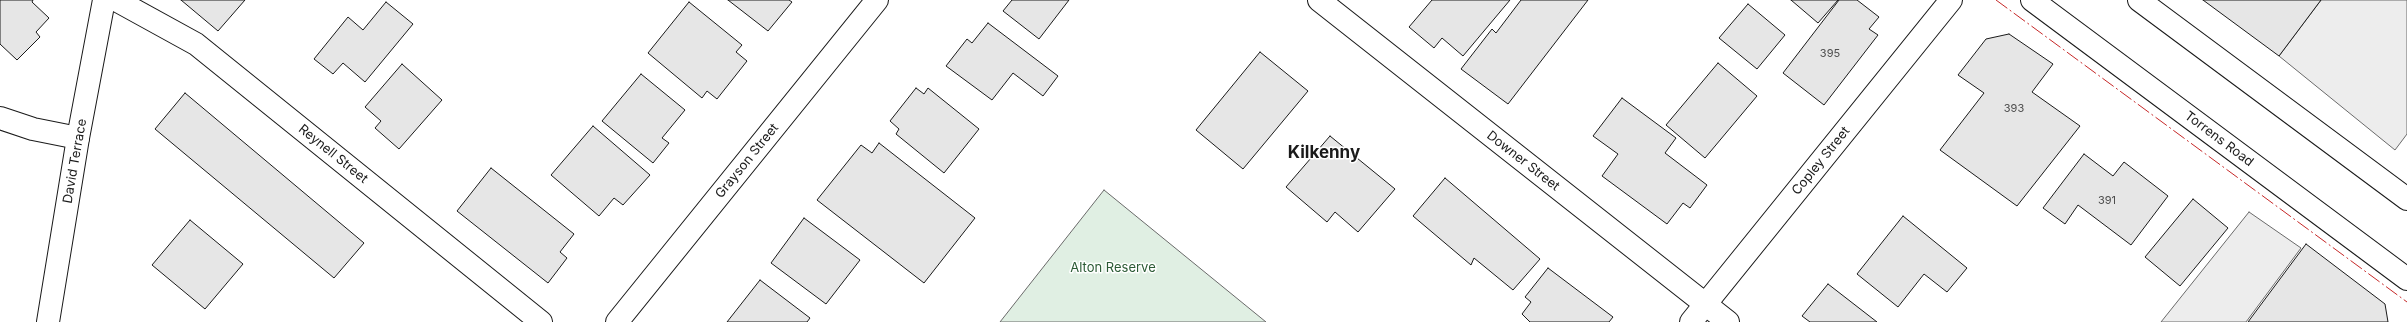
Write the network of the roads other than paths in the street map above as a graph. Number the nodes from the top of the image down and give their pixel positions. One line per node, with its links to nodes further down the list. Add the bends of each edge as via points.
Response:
1 (104, 0): 9 (street, David Terrace)
2 (116, 0): 14 (street, Reynell Street, via 196,44)
3 (877, 0): 15 (street, Grayson Street)
4 (1319, 0): 12 (street, Downer Street)
5 (1950, 0): 12 (street, Copley Street)
6 (2032, 0): 11 (street, Torrens Road)
7 (2139, 0): 10 (street)
8 (0, 118): 9 (street, via 33,129)
9 (78, 138): 13 (street, David Terrace)
10 (2407, 198)
11 (2407, 279)
12 (1705, 304): 16 (street, Copley Street); 17 (street, Downer Street)
13 (48, 322)
14 (541, 322)
15 (617, 322)
16 (1691, 322)
17 (1728, 322)

